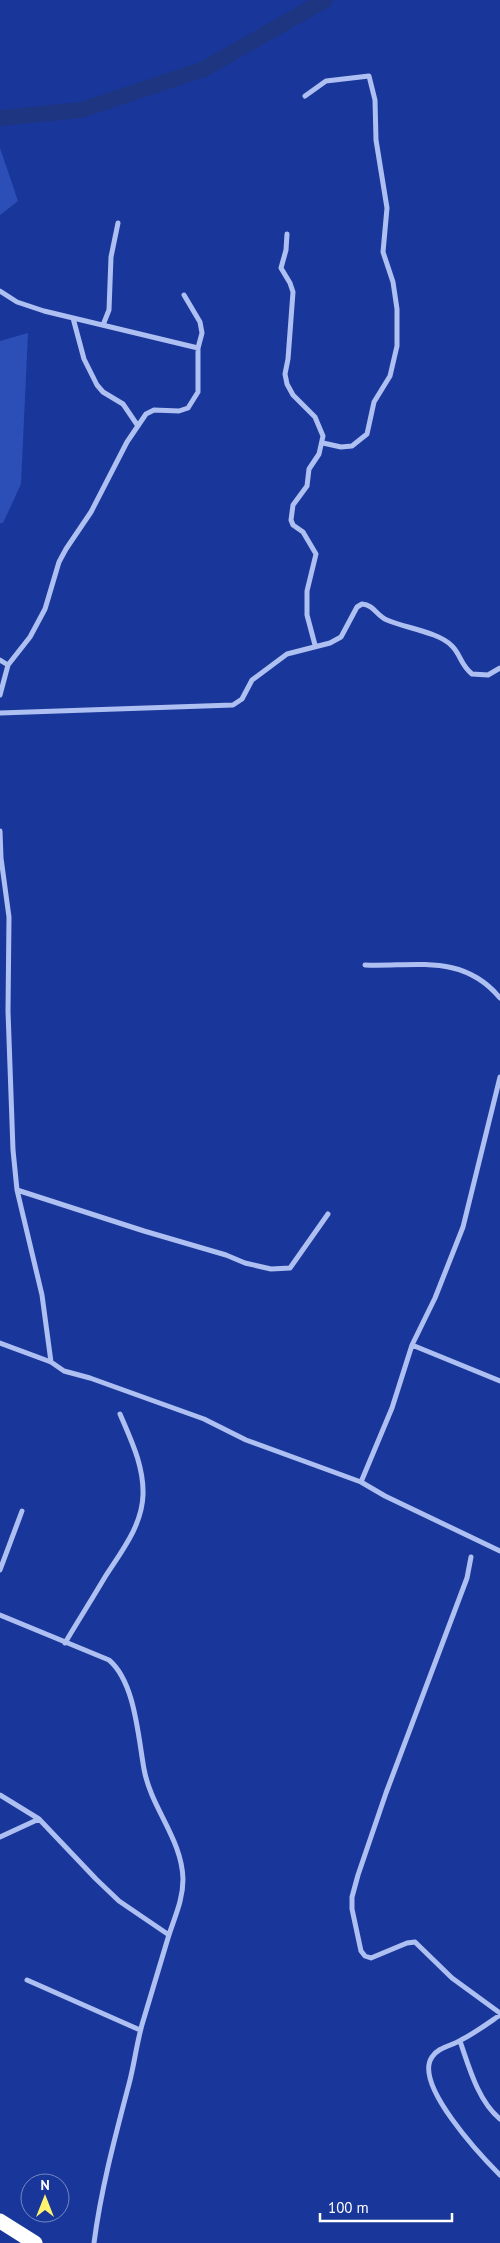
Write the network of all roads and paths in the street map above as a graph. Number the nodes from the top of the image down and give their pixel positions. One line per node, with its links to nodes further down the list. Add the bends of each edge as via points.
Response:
1 (305, 96): 10 (street, via 326,81 369,76 375,100 376,140 387,208 384,252 397,309 396,346 390,376 374,402 367,434 352,446)
2 (118, 223): 7 (street, via 111,257 109,310)
3 (287, 234): 10 (street, via 280,268 294,292 285,374 293,395 315,417)
4 (0, 291): 6 (street, via 17,302)
5 (184, 295): 8 (street, via 200,322 202,333)
6 (72, 318): 7 (street); 9 (street, via 84,359 97,385 123,404)
7 (103, 325): 8 (street)
8 (198, 348): 9 (street, via 198,392 193,402 179,411 154,410 146,414)
9 (138, 426): 13 (street, via 91,512 66,548 30,637)
10 (323, 443): 11 (street, via 309,470 307,486 293,505 291,520 303,532 316,554 307,591 307,615)
11 (315, 645): 14 (street, via 341,637 357,607 366,604 385,619 440,638 452,646 461,664 472,674 488,675); 16 (street, via 287,654 252,680 242,699 233,704)
12 (0, 660): 13 (street)
13 (8, 665): 15 (street)
14 (500, 668)
15 (0, 695)
16 (0, 713)
17 (0, 831): 21 (street, via 9,917 8,1019)
18 (365, 965): 19 (street, via 453,966 483,982)
19 (500, 998)
20 (500, 1076): 24 (street, via 463,1227)
21 (16, 1190): 22 (street, via 271,1269 290,1268); 25 (street, via 42,1295)
22 (328, 1214)
23 (0, 1343): 25 (street)
24 (412, 1345): 26 (street); 28 (street, via 392,1408)
25 (51, 1362): 28 (street, via 64,1371 204,1419 246,1440)
26 (500, 1381)
27 (120, 1414): 34 (street, via 141,1469 143,1494 140,1515)
28 (361, 1482): 30 (street)
29 (22, 1511): 32 (street)
30 (500, 1551)
31 (471, 1557): 40 (street, via 467,1578 358,1875 352,1909 361,1951 365,1956 371,1958 415,1942 452,1978)
32 (0, 1570)
33 (0, 1615): 34 (street)
34 (65, 1643): 38 (street, via 108,1660 119,1669 126,1683 144,1772 169,1828 183,1878 179,1910)
35 (0, 1795): 36 (street)
36 (40, 1819): 37 (street); 38 (street, via 119,1901)
37 (0, 1838)
38 (169, 1935): 41 (street)
39 (27, 1980): 41 (street)
40 (500, 2014): 42 (street)
41 (140, 2030): 47 (street, via 114,2138)
42 (460, 2041): 43 (street, via 486,2103); 44 (street, via 442,2048 432,2057 429,2065 431,2080 442,2108 480,2156)
43 (500, 2118)
44 (500, 2175)
45 (0, 2221): 46 (highway)
46 (35, 2243)
47 (94, 2243)

